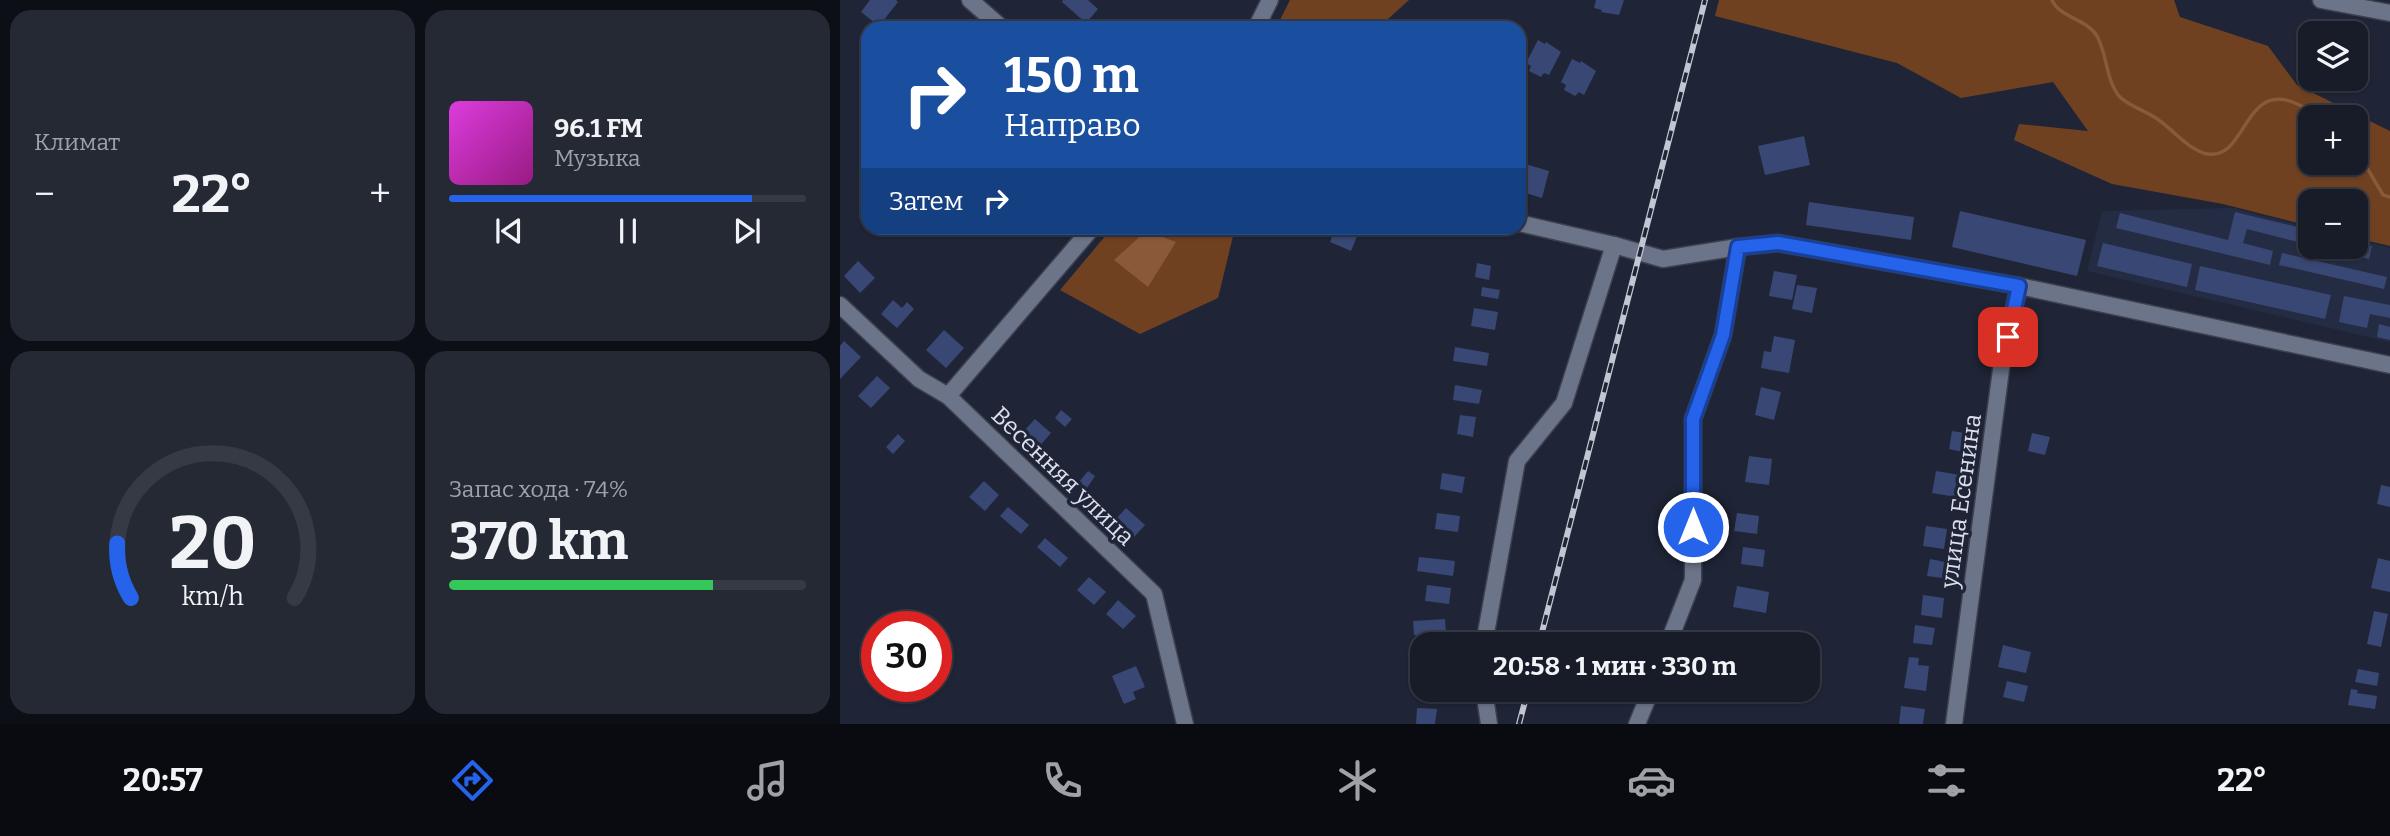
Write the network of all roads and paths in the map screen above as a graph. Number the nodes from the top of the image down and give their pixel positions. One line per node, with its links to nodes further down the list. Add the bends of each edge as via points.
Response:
1 (970, 0): 5 (street)
2 (1270, 0): 6 (street)
3 (2321, 0): 4 (street)
4 (2390, 13)
5 (995, 21)
6 (1260, 21)
7 (1526, 225): 9 (street)
8 (1086, 235): 14 (street)
9 (1614, 245): 10 (street, via 1663,260); 15 (street, via 1564,402 1517,461)
10 (1738, 247): 11 (street, via 1778,243); 16 (street, via 1723,335 1693,419 1693,580)
11 (2019, 286): 13 (street); 22 (street, улица Есенина, via 2002,362)
12 (840, 306): 14 (street, Весенняя улица, via 919,379)
13 (2390, 365)
14 (948, 396): 19 (street, Весенняя улица, via 1154,594)
15 (1486, 632)
16 (1673, 632)
17 (1486, 702): 20 (street)
18 (1646, 702): 21 (street)
19 (1185, 724)
20 (1489, 724)
21 (1637, 724)
22 (1954, 724)

